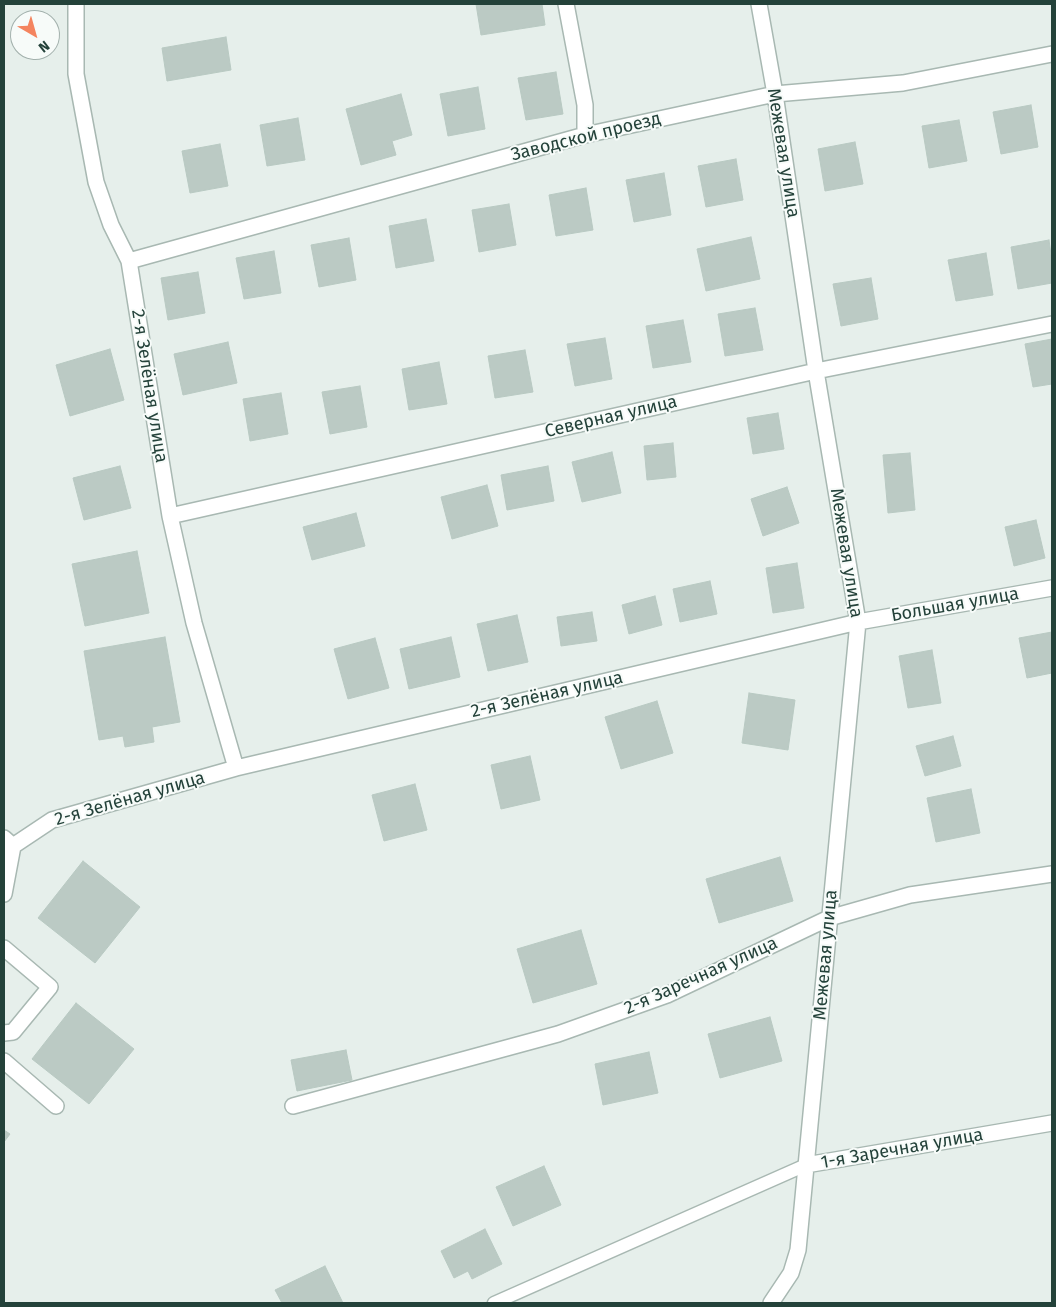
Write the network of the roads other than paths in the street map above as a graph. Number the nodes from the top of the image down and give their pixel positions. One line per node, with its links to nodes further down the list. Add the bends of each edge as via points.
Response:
1 (76, 4): 7 (street, 2-я Зелёная улица, via 76,74 96,182 111,225)
2 (566, 4): 6 (street, via 585,104)
3 (758, 4): 5 (street, Межевая улица)
4 (1052, 54): 5 (street, Заводской проезд, via 903,83)
5 (774, 94): 6 (street, Заводской проезд); 9 (street, Межевая улица)
6 (586, 134): 7 (street, Заводской проезд)
7 (129, 260): 10 (street, 2-я Зелёная улица)
8 (1052, 324): 9 (street, Северная улица)
9 (816, 371): 10 (street, Северная улица); 12 (street, Межевая улица)
10 (170, 516): 13 (street, 2-я Зелёная улица, via 194,623)
11 (1052, 588): 12 (street, Большая улица)
12 (858, 622): 13 (street, 2-я Зелёная улица); 17 (street, Межевая улица)
13 (236, 768): 14 (street, 2-я Зелёная улица, via 52,820)
14 (9, 842): 16 (street)
15 (1052, 874): 17 (street, 2-я Заречная улица, via 910,895)
16 (4, 894)
17 (829, 918): 22 (street, 2-я Заречная улица, via 667,995 558,1034); 24 (street, Межевая улица)
18 (4, 948): 19 (street, via 50,987 13,1032)
19 (4, 1033)
20 (4, 1061): 21 (street)
21 (56, 1106)
22 (293, 1106)
23 (1052, 1123): 24 (street, 1-я Заречная улица)
24 (806, 1165): 25 (lane); 26 (street, 1-я Заречная улица, via 798,1250 791,1272)
25 (494, 1303)
26 (771, 1303)

